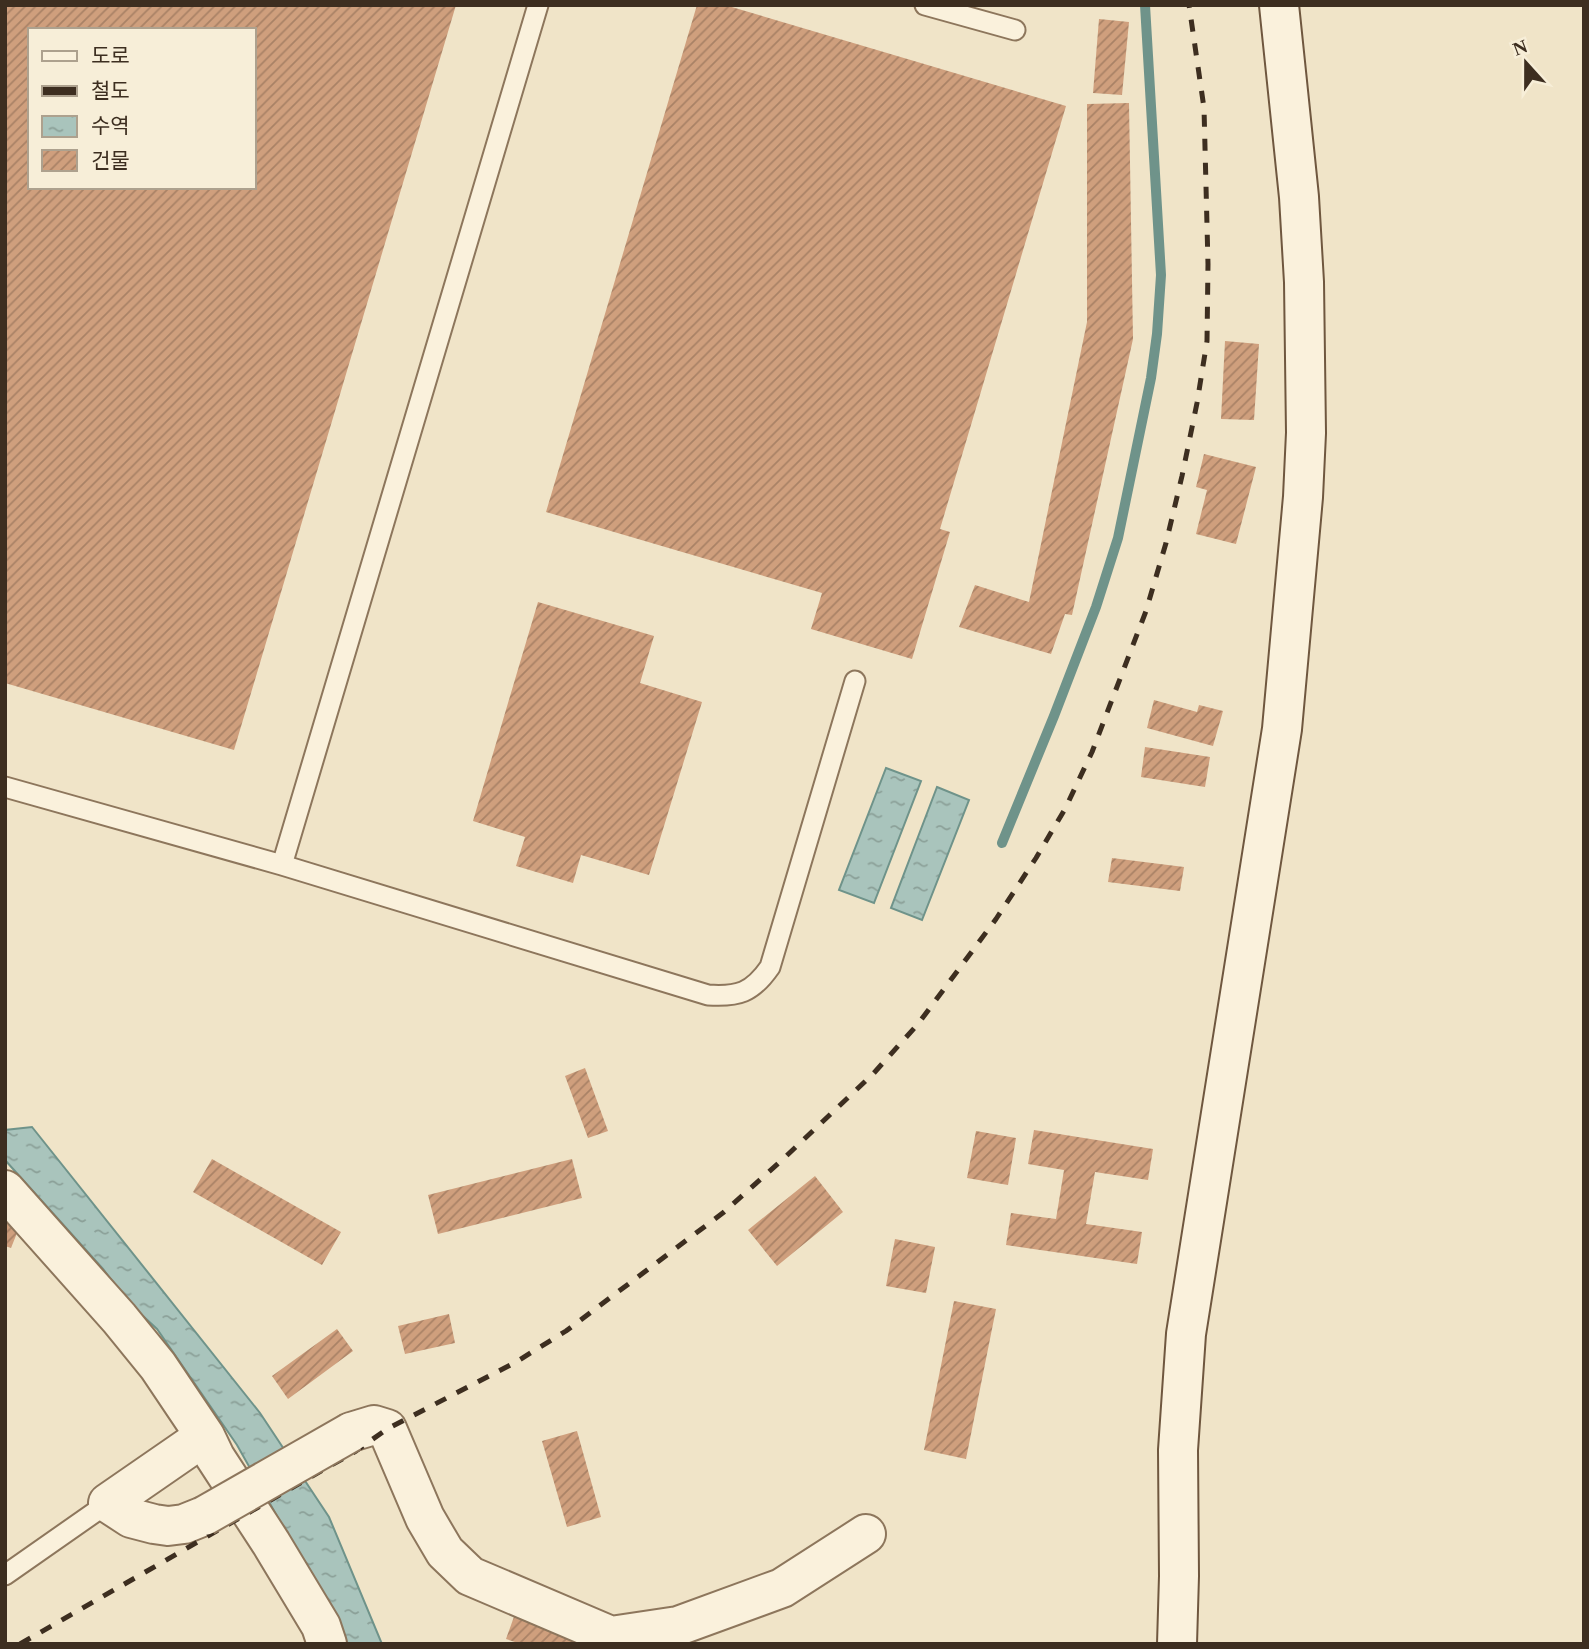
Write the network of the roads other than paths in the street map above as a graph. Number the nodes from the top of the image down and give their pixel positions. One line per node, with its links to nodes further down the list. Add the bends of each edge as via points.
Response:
1 (538, 5): 7 (lane)
2 (925, 5): 4 (lane)
3 (1279, 5): 14 (street, via 1304,282 1303,497 1282,729 1186,1334 1178,1451)
4 (1015, 30)
5 (855, 681): 7 (lane, via 770,967 760,981 737,994 708,995)
6 (5, 787): 7 (lane)
7 (282, 865)
8 (5, 1190): 9 (street, via 158,1366)
9 (205, 1436): 10 (street); 13 (street, via 321,1626)
10 (108, 1503): 11 (street, bridge, via 131,1518 167,1526 184,1524 351,1432 374,1425 387,1429 425,1518 445,1552 470,1576 611,1636 678,1626 782,1588); 12 (lane)
11 (866, 1534)
12 (5, 1575)
13 (327, 1644)
14 (1177, 1644)

